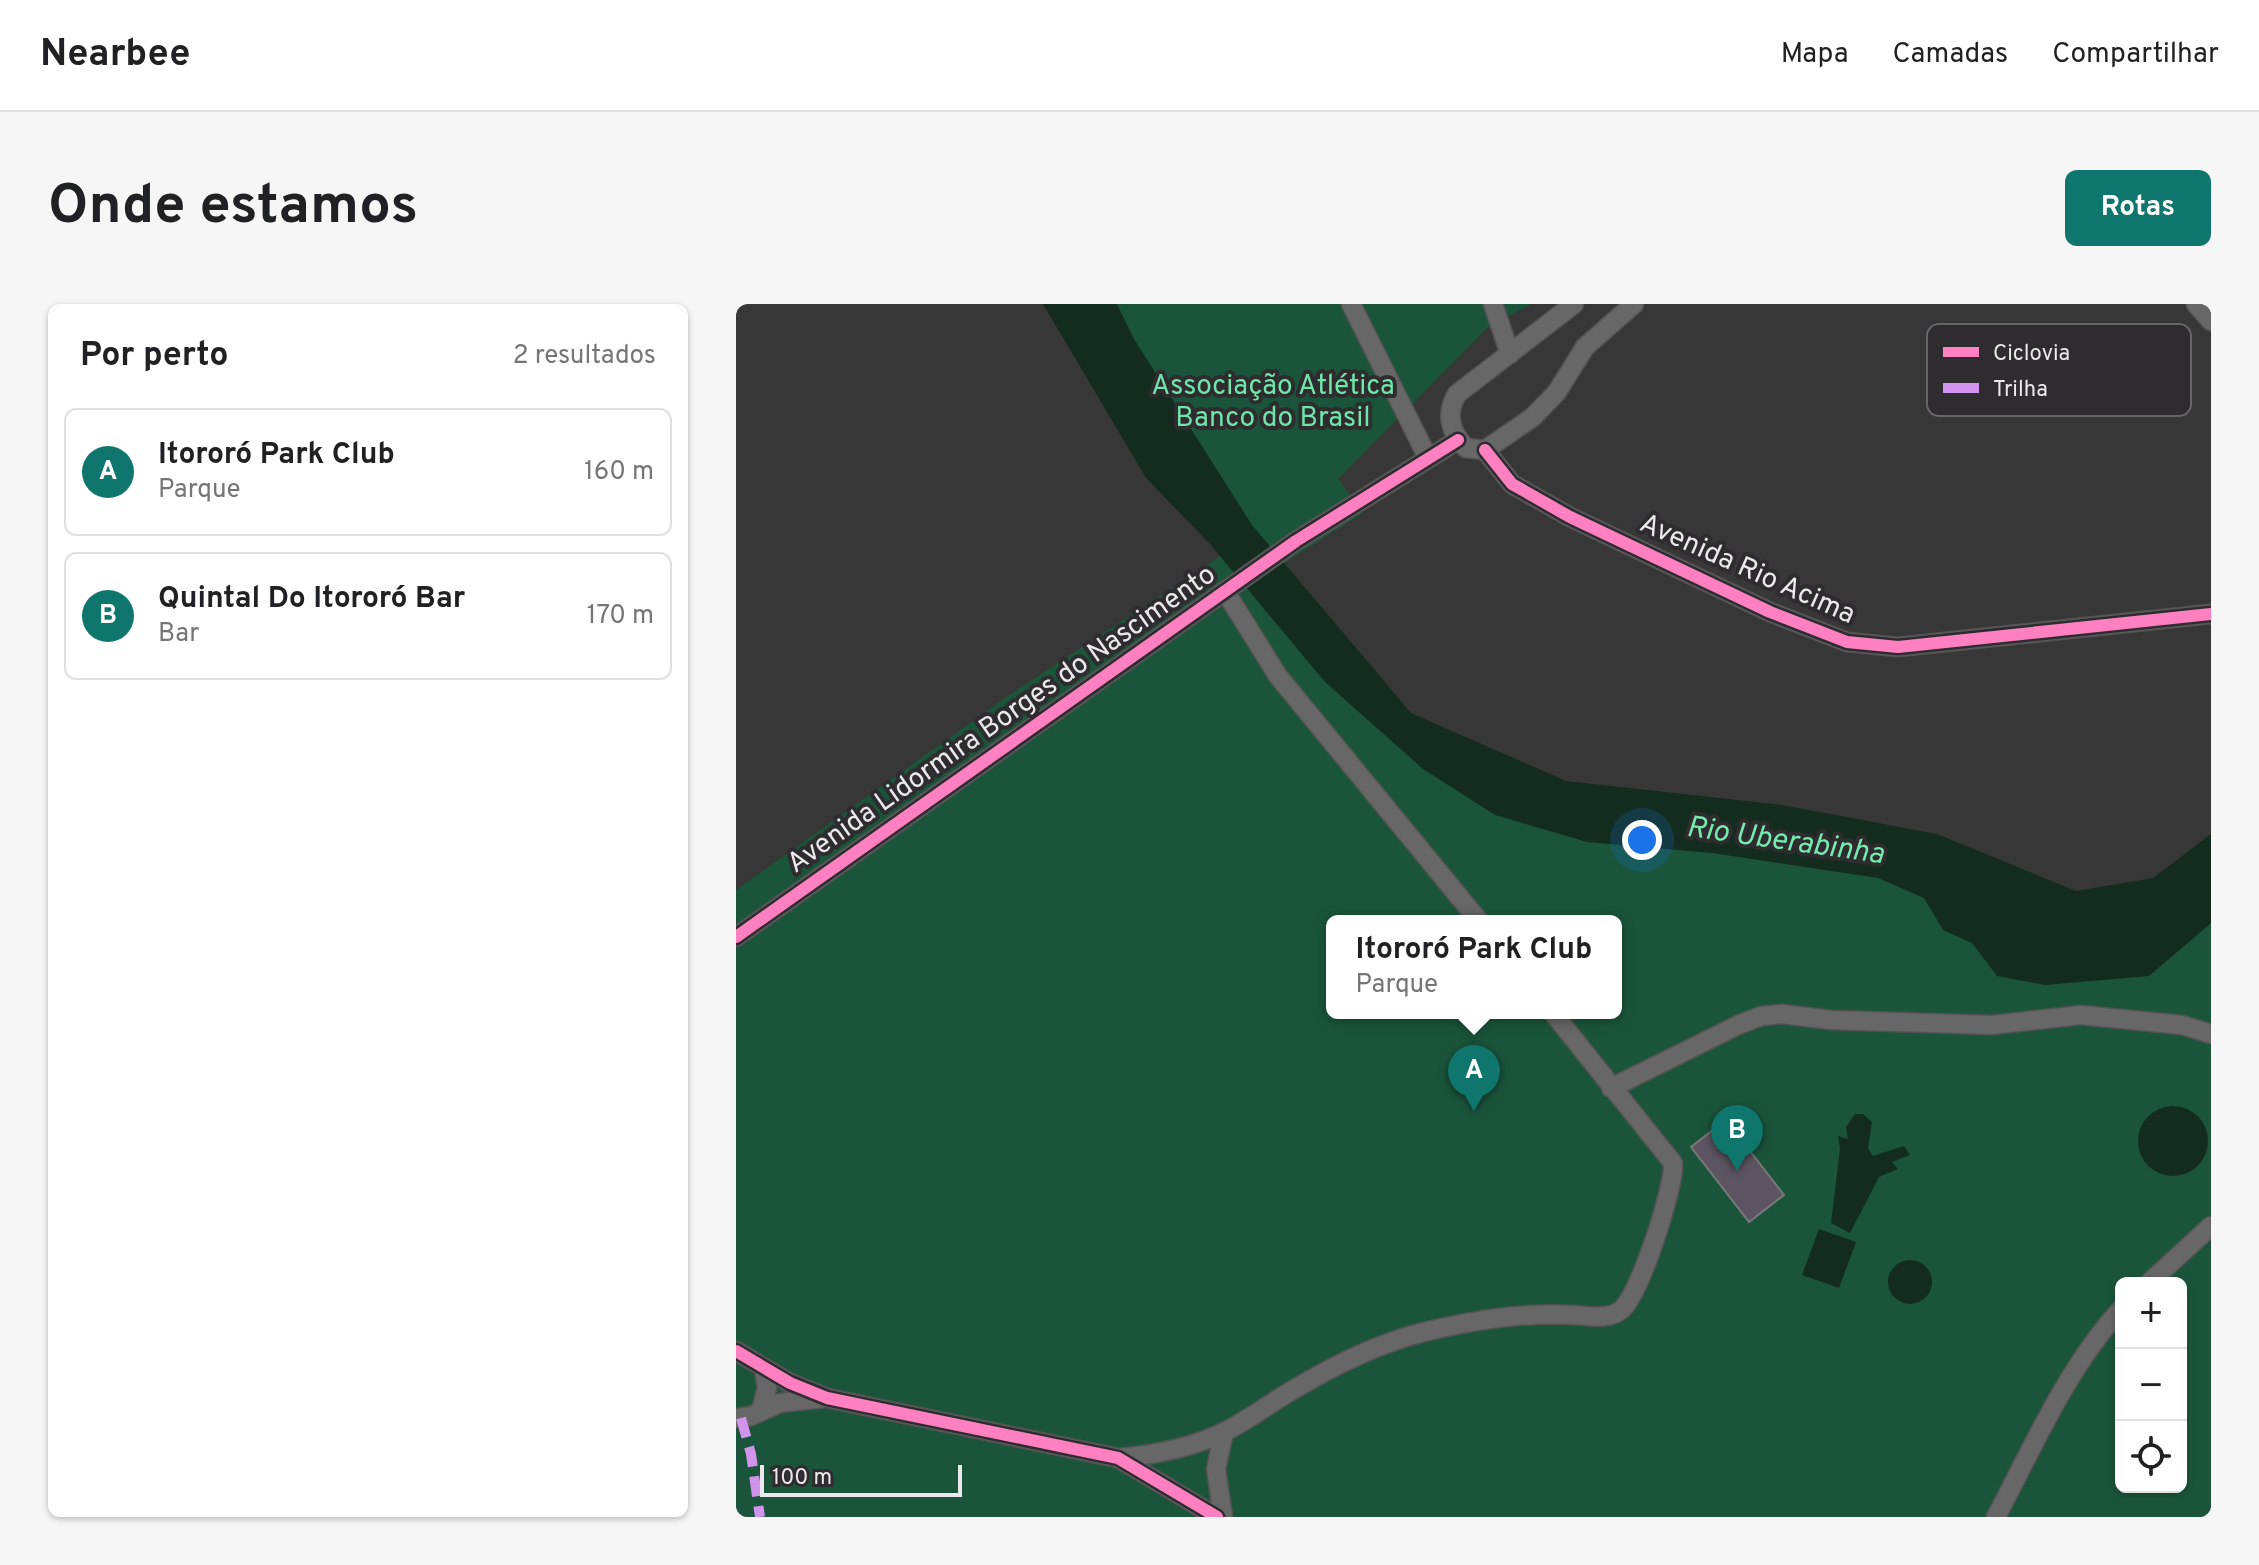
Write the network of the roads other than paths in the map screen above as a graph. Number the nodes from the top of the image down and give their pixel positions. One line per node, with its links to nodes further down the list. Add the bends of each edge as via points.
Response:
1 (1351, 304): 10 (street)
2 (1493, 304): 7 (street)
3 (1574, 304): 7 (street)
4 (1634, 304): 9 (street, via 1585,347 1557,392 1533,417)
5 (2196, 304): 6 (street)
6 (2211, 321)
7 (1510, 354): 8 (street, via 1457,394 1449,420)
8 (1458, 440): 9 (street, via 1466,448); 10 (street, Avenida Lidormira Borges do Nascimento)
9 (1485, 450): 12 (street, Avenida Rio Acima, via 1512,484 1570,517 1770,612 1847,642 1898,647)
10 (1428, 458): 11 (street, Avenida Lidormira Borges do Nascimento)
11 (1225, 591): 13 (street, via 1278,676); 14 (street, Avenida Lidormira Borges do Nascimento)
12 (2211, 614)
13 (1474, 915)
14 (736, 937)
15 (1558, 1019): 17 (street)
16 (2211, 1034): 17 (street, via 2182,1025 2081,1015 1992,1025 1782,1014 1738,1025)
17 (1611, 1088): 26 (street, via 1673,1168 1662,1216 1625,1308 1596,1317 1536,1313 1483,1318 1420,1333 1295,1388)
18 (2211, 1226): 19 (street)
19 (2156, 1277)
20 (2115, 1316): 29 (street, via 2079,1364)
21 (736, 1351): 22 (street)
22 (764, 1370): 23 (street); 24 (street, via 767,1388)
23 (827, 1398): 24 (street); 27 (street)
24 (761, 1410): 25 (street)
25 (738, 1420)
26 (1224, 1432): 27 (street, via 1181,1447); 28 (street, via 1216,1469)
27 (1118, 1458): 28 (street)
28 (1220, 1517)
29 (1996, 1517)

